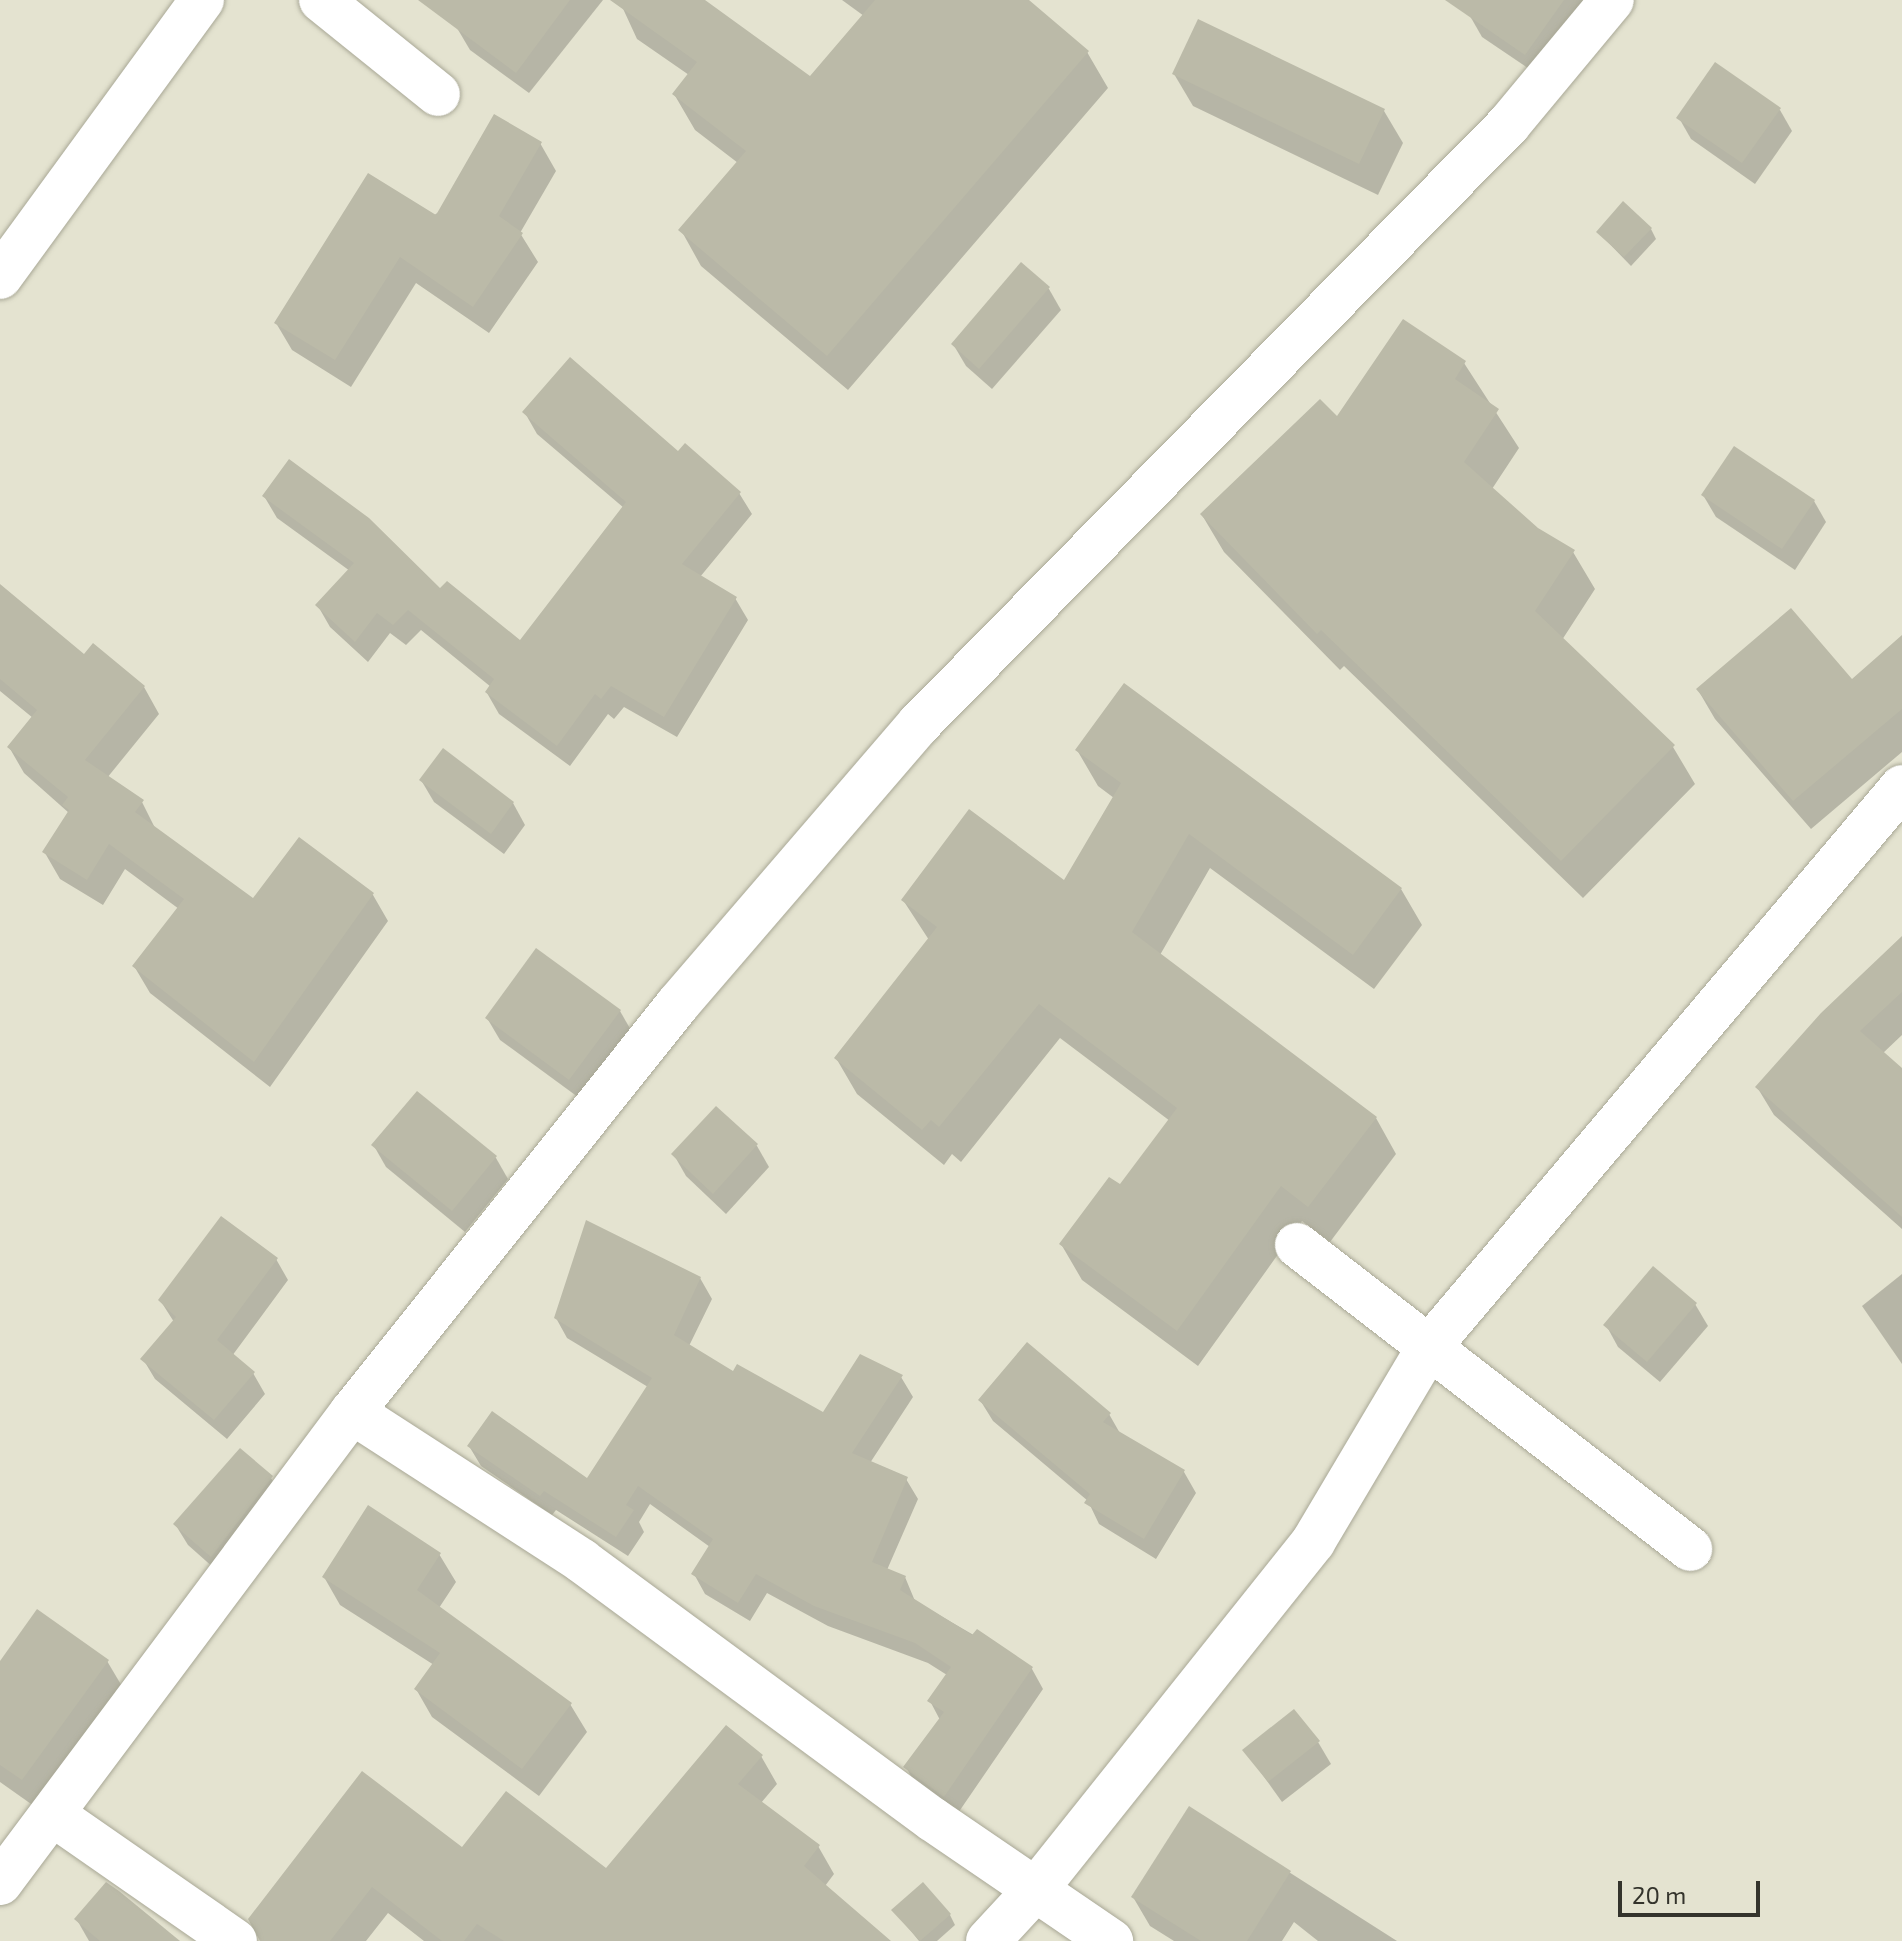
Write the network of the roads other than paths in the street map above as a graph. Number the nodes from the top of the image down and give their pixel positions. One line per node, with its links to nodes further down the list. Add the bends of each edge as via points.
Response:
1 (202, 0): 5 (street, via 84,167)
2 (321, 0): 4 (street)
3 (1612, 0): 9 (street, via 1509,124 919,724 678,1004)
4 (438, 94)
5 (6, 251)
6 (1902, 787): 8 (street)
7 (1297, 1245): 8 (street)
8 (1429, 1347): 10 (street); 13 (street, via 1313,1542)
9 (352, 1412): 11 (street); 13 (street, via 582,1561 932,1819)
10 (1690, 1549)
11 (55, 1816): 12 (street); 14 (street)
12 (0, 1883)
13 (1037, 1888): 15 (street); 16 (street)
14 (235, 1941)
15 (988, 1941)
16 (1111, 1941)

